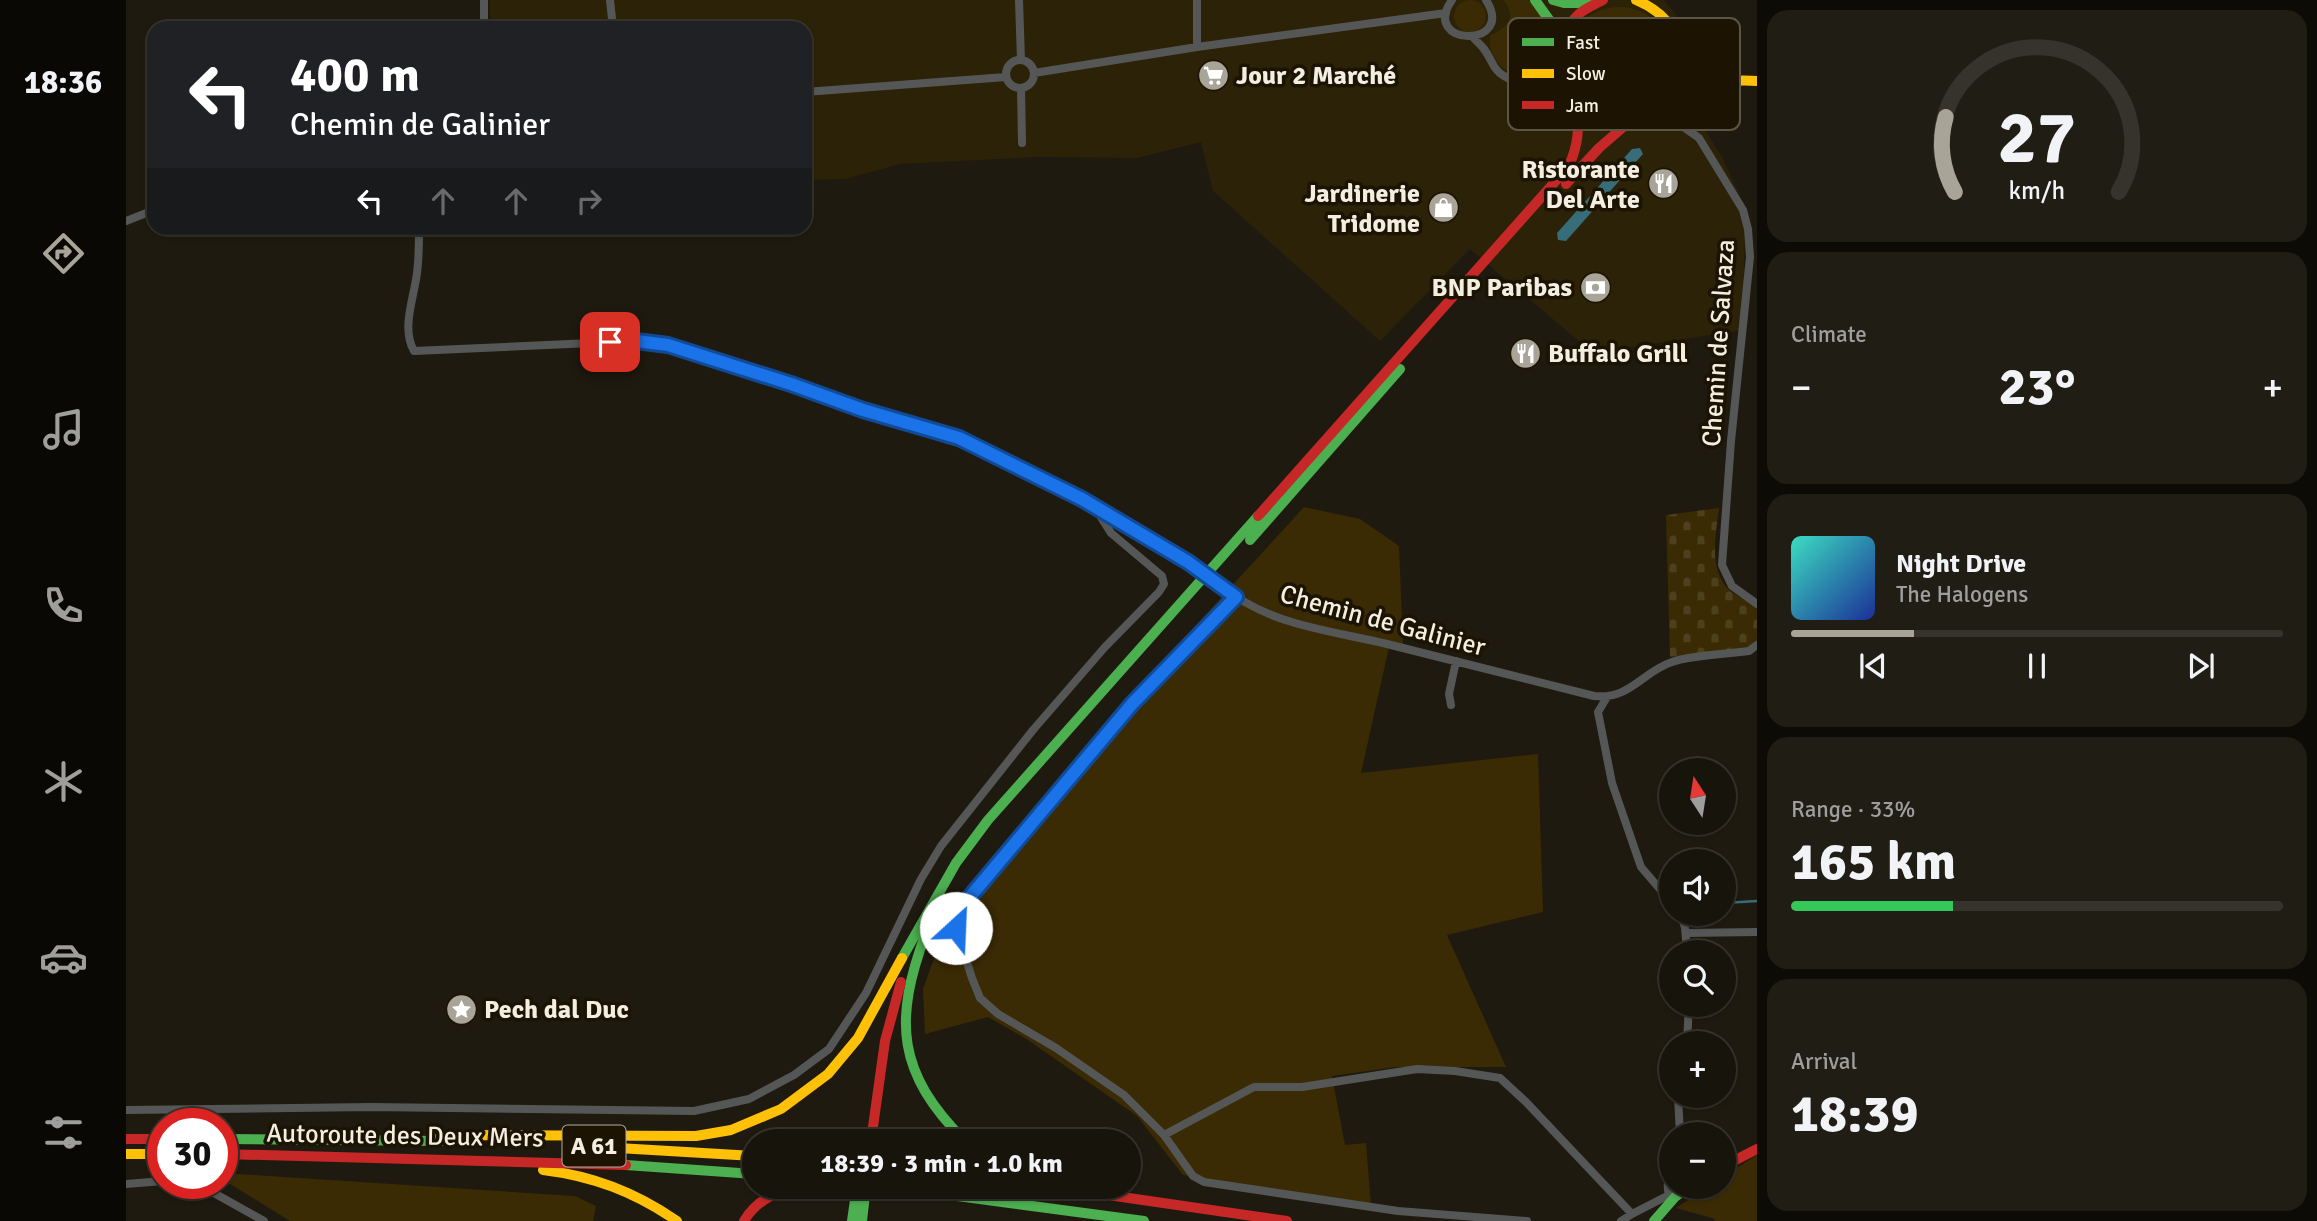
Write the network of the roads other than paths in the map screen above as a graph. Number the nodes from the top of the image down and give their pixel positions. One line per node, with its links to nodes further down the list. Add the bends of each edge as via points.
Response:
1 (484, 0): 15 (street)
2 (610, 0): 16 (street)
3 (1019, 0): 21 (street)
4 (1197, 0): 19 (street)
5 (1452, 0): 12 (street)
6 (1486, 0): 17 (street, via 1491,18)
7 (1535, 0): 13 (main road)
8 (1553, 0): 10 (main road)
9 (1636, 0): 11 (main road)
10 (1599, 1): 14 (main road)
11 (1654, 5)
12 (1446, 16): 18 (street, via 1456,34); 19 (street)
13 (1550, 18)
14 (1574, 18)
15 (484, 21)
16 (612, 21)
17 (1484, 32): 18 (street); 20 (street)
18 (1473, 37): 20 (street)
19 (1197, 47): 22 (street)
20 (1484, 48): 24 (street, via 1494,68)
21 (1021, 60): 22 (street, via 1030,64); 23 (street, via 1008,67)
22 (1034, 73): 27 (street, via 1031,83)
23 (1006, 76): 27 (street, via 1009,83); 28 (street)
24 (1508, 77)
25 (1741, 80): 26 (main road)
26 (1757, 81)
27 (1021, 88): 32 (street)
28 (812, 91)
29 (1579, 130): 49 (main road, via 1569,166 988,820 956,863)
30 (1620, 130): 47 (main road, via 1553,198 1037,777 981,842)
31 (1688, 130): 38 (street, Chemin de Salvaza, via 1699,138 1719,168 1743,210 1748,229 1750,257 1722,565 1732,586)
32 (1022, 143)
33 (147, 213): 34 (street)
34 (126, 221)
35 (419, 235): 36 (street, Chemin de Galinier, via 409,314 408,341 414,351 636,341 668,345 959,438)
36 (1094, 506): 37 (street, Chemin de Galinier, bridge, via 1188,562); 50 (street, via 1111,533 1162,576 1164,584 1042,720 949,835 866,993 830,1049 794,1075 749,1099 694,1111)
37 (1236, 597): 40 (street, Chemin de Galinier, via 1284,621); 54 (street, via 1132,704 1076,770 959,910 956,928 980,998 1124,1095)
38 (1757, 604)
39 (1757, 645): 41 (street, via 1749,651 1676,660 1657,667 1629,690)
40 (1455, 661): 41 (street, Chemin de Galinier); 42 (street)
41 (1607, 698): 43 (street, via 1598,712 1612,783 1641,867)
42 (1451, 705)
43 (1659, 888)
44 (1685, 926): 46 (street)
45 (1757, 932): 46 (street)
46 (1686, 933): 48 (street)
47 (925, 934): 52 (main road, via 909,958 893,1009); 53 (main road, via 908,986 906,1034 927,1099)
48 (1686, 940)
49 (913, 941): 51 (main road, via 879,1038); 58 (main road, via 842,1059 813,1086 766,1116 731,1130 696,1136 457,1135)
50 (126, 1110)
51 (868, 1129)
52 (869, 1129)
53 (952, 1129)
54 (1164, 1135): 80 (street, via 1254,1087 1301,1087 1417,1069 1500,1078); 88 (street, via 1193,1176 1204,1182 1370,1208)
55 (126, 1139): 56 (main road)
56 (147, 1139)
57 (238, 1139): 58 (main road, Autoroute des Deux Mers / A 61)
58 (433, 1140): 63 (main road, Autoroute des Deux Mers / A 61)
59 (1757, 1149): 65 (main road)
60 (126, 1154): 61 (main road)
61 (147, 1154)
62 (238, 1154): 64 (main road, Autoroute des Deux Mers / A 61)
63 (742, 1155)
64 (479, 1159): 66 (main road, Autoroute des Deux Mers / A 61); 82 (main road, via 500,1167 605,1181)
65 (1736, 1160)
66 (742, 1173)
67 (147, 1182): 68 (street)
68 (126, 1184)
69 (1141, 1191): 79 (main road)
70 (225, 1199): 81 (street)
71 (764, 1199): 83 (main road)
72 (858, 1199): 78 (main road)
73 (861, 1199): 78 (main road)
74 (980, 1199): 86 (main road)
75 (1138, 1199): 79 (main road)
76 (1665, 1199): 80 (street)
77 (1670, 1199): 90 (main road)
78 (859, 1206): 84 (main road); 85 (main road)
79 (1188, 1206): 87 (main road)
80 (1632, 1214): 89 (street)
81 (264, 1221)
82 (677, 1221)
83 (744, 1221)
84 (852, 1221)
85 (862, 1221)
86 (1144, 1221)
87 (1287, 1221)
88 (1528, 1221)
89 (1621, 1221)
90 (1654, 1221)

